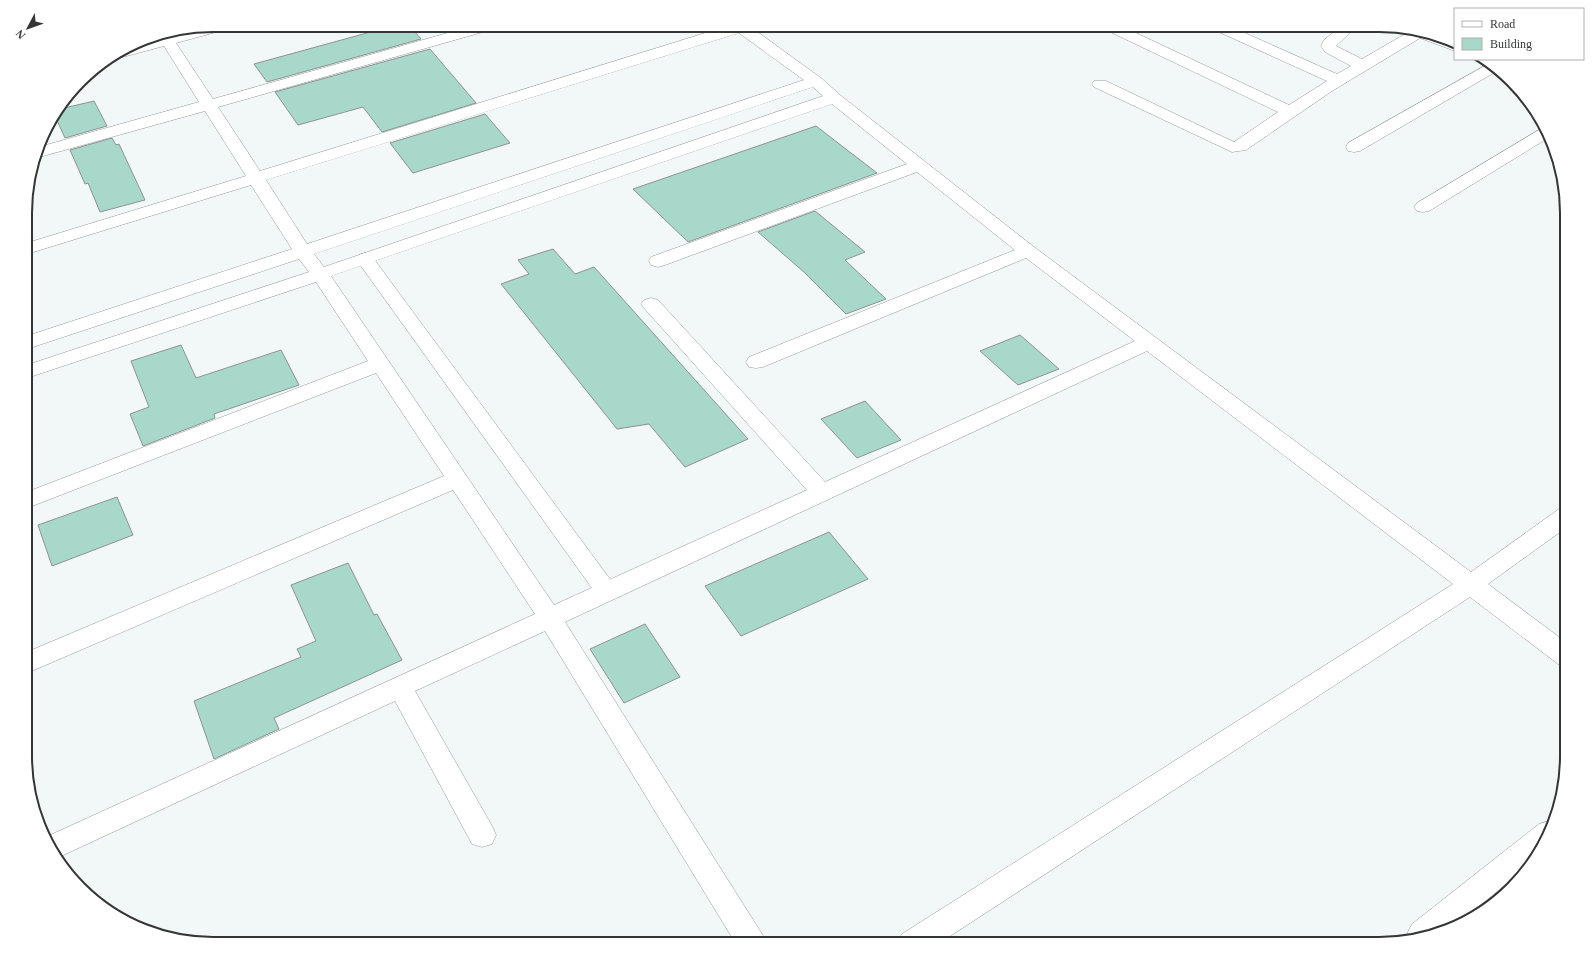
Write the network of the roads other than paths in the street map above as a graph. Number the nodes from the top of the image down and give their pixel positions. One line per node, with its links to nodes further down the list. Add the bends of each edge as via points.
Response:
1 (467, 32): 15 (street)
2 (723, 32): 21 (street)
3 (750, 32): 12 (street)
4 (1122, 32): 16 (street)
5 (1231, 32): 11 (street)
6 (1343, 32): 9 (street, via 1328,46)
7 (1415, 35): 9 (street)
8 (167, 38): 15 (street)
9 (1362, 65): 11 (street)
10 (1489, 69): 18 (street)
11 (1337, 80): 16 (street)
12 (816, 81): 14 (street); 25 (street)
13 (1100, 84): 16 (street, via 1232,147 1240,146)
14 (834, 98): 20 (street); 26 (street)
15 (209, 105): 19 (street); 21 (street)
16 (1288, 112)
17 (1542, 135): 22 (street)
18 (1354, 147)
19 (43, 151)
20 (921, 165): 24 (street); 27 (street)
21 (256, 179): 23 (street); 25 (street)
22 (1423, 207)
23 (32, 247)
24 (1028, 251): 31 (street); 32 (street)
25 (303, 252): 28 (street); 30 (street)
26 (365, 259): 28 (street); 40 (street)
27 (658, 261)
28 (320, 274): 33 (street); 34 (street)
29 (651, 304): 36 (street)
30 (32, 341)
31 (1150, 342): 36 (street); 39 (street)
32 (756, 362)
33 (380, 364): 35 (street); 37 (street)
34 (32, 370)
35 (457, 479): 41 (street); 43 (street)
36 (822, 493): 40 (street)
37 (32, 498)
38 (1560, 520): 39 (street)
39 (1470, 584): 42 (street); 50 (street)
40 (607, 592): 41 (street)
41 (550, 618): 44 (street); 49 (street)
42 (1560, 653)
43 (32, 661)
44 (400, 687): 45 (street); 47 (street)
45 (482, 835)
46 (1539, 840): 48 (street)
47 (56, 845)
48 (1426, 931)
49 (748, 937)
50 (923, 937)

